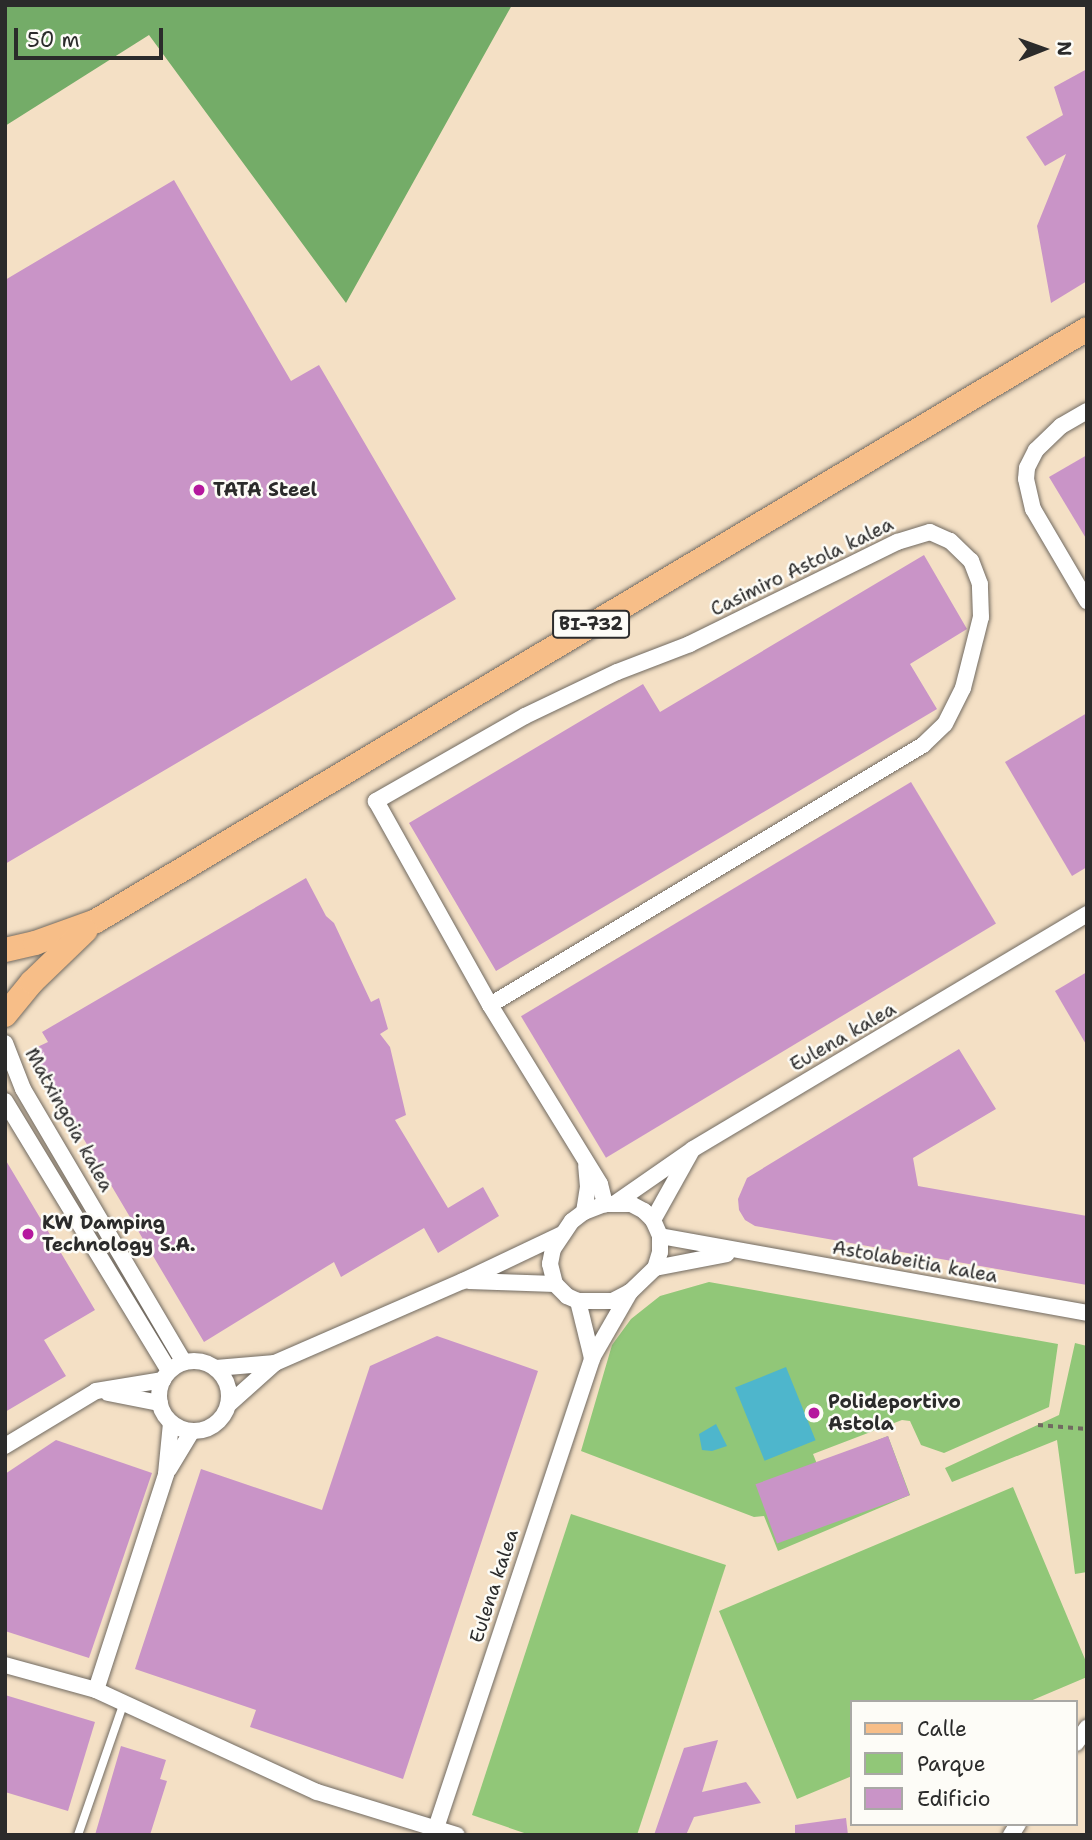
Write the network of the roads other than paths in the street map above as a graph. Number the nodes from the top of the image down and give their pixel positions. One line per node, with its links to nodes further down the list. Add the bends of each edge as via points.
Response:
1 (1087, 329): 5 (main road, BI-732)
2 (1087, 411): 3 (street, via 1061,426 1030,459 1026,479 1033,509)
3 (1087, 600)
4 (1087, 914): 12 (street, Eulena kalea)
5 (96, 921): 6 (main road, BI-732); 9 (main road, BI-732, via 55,958)
6 (5, 950)
7 (5, 995): 9 (main road, BI-732)
8 (490, 1005): 8 (street, Casimiro Astola kalea, via 376,801 525,716 617,672 690,644 897,542 930,532 950,541 971,561 980,584 981,617 966,676 956,708 923,745); 13 (street, Casimiro Astola kalea)
9 (6, 1014)
10 (5, 1043): 27 (street, Matxingoia kalea, via 23,1089)
11 (5, 1101): 30 (street)
12 (693, 1149): 14 (street, Eulena kalea); 16 (street)
13 (586, 1163): 14 (street, Casimiro Astola kalea); 15 (street)
14 (609, 1204): 15 (street); 16 (street, via 631,1205)
15 (584, 1212): 17 (street)
16 (653, 1220): 18 (street)
17 (562, 1234): 21 (street); 22 (street, via 552,1249)
18 (660, 1236): 19 (street, Astolabeitia kalea); 20 (street)
19 (736, 1252): 20 (street, Astolabeitia kalea); 25 (street, Astolabeitia kalea)
20 (654, 1268): 23 (street)
21 (463, 1281): 22 (street); 28 (street)
22 (555, 1284): 24 (street)
23 (630, 1292): 24 (street, via 612,1301); 26 (street, Eulena kalea)
24 (578, 1301): 26 (street)
25 (1087, 1313)
26 (592, 1358): 41 (street, Eulena kalea)
27 (184, 1362): 29 (street); 30 (street)
28 (275, 1363): 29 (street); 33 (street)
29 (216, 1368): 33 (street, via 228,1385)
30 (166, 1376): 31 (street); 32 (street)
31 (96, 1391): 32 (street); 36 (street)
32 (160, 1403): 34 (street)
33 (228, 1405): 35 (street, via 215,1424)
34 (171, 1423): 35 (street); 37 (street)
35 (192, 1431): 37 (street)
36 (5, 1446)
37 (166, 1474): 39 (street)
38 (5, 1665): 39 (street)
39 (96, 1690): 40 (street)
40 (124, 1702): 41 (street, via 317,1792); 42 (lane)
41 (436, 1828): 43 (street)
42 (78, 1835)
43 (457, 1835)

